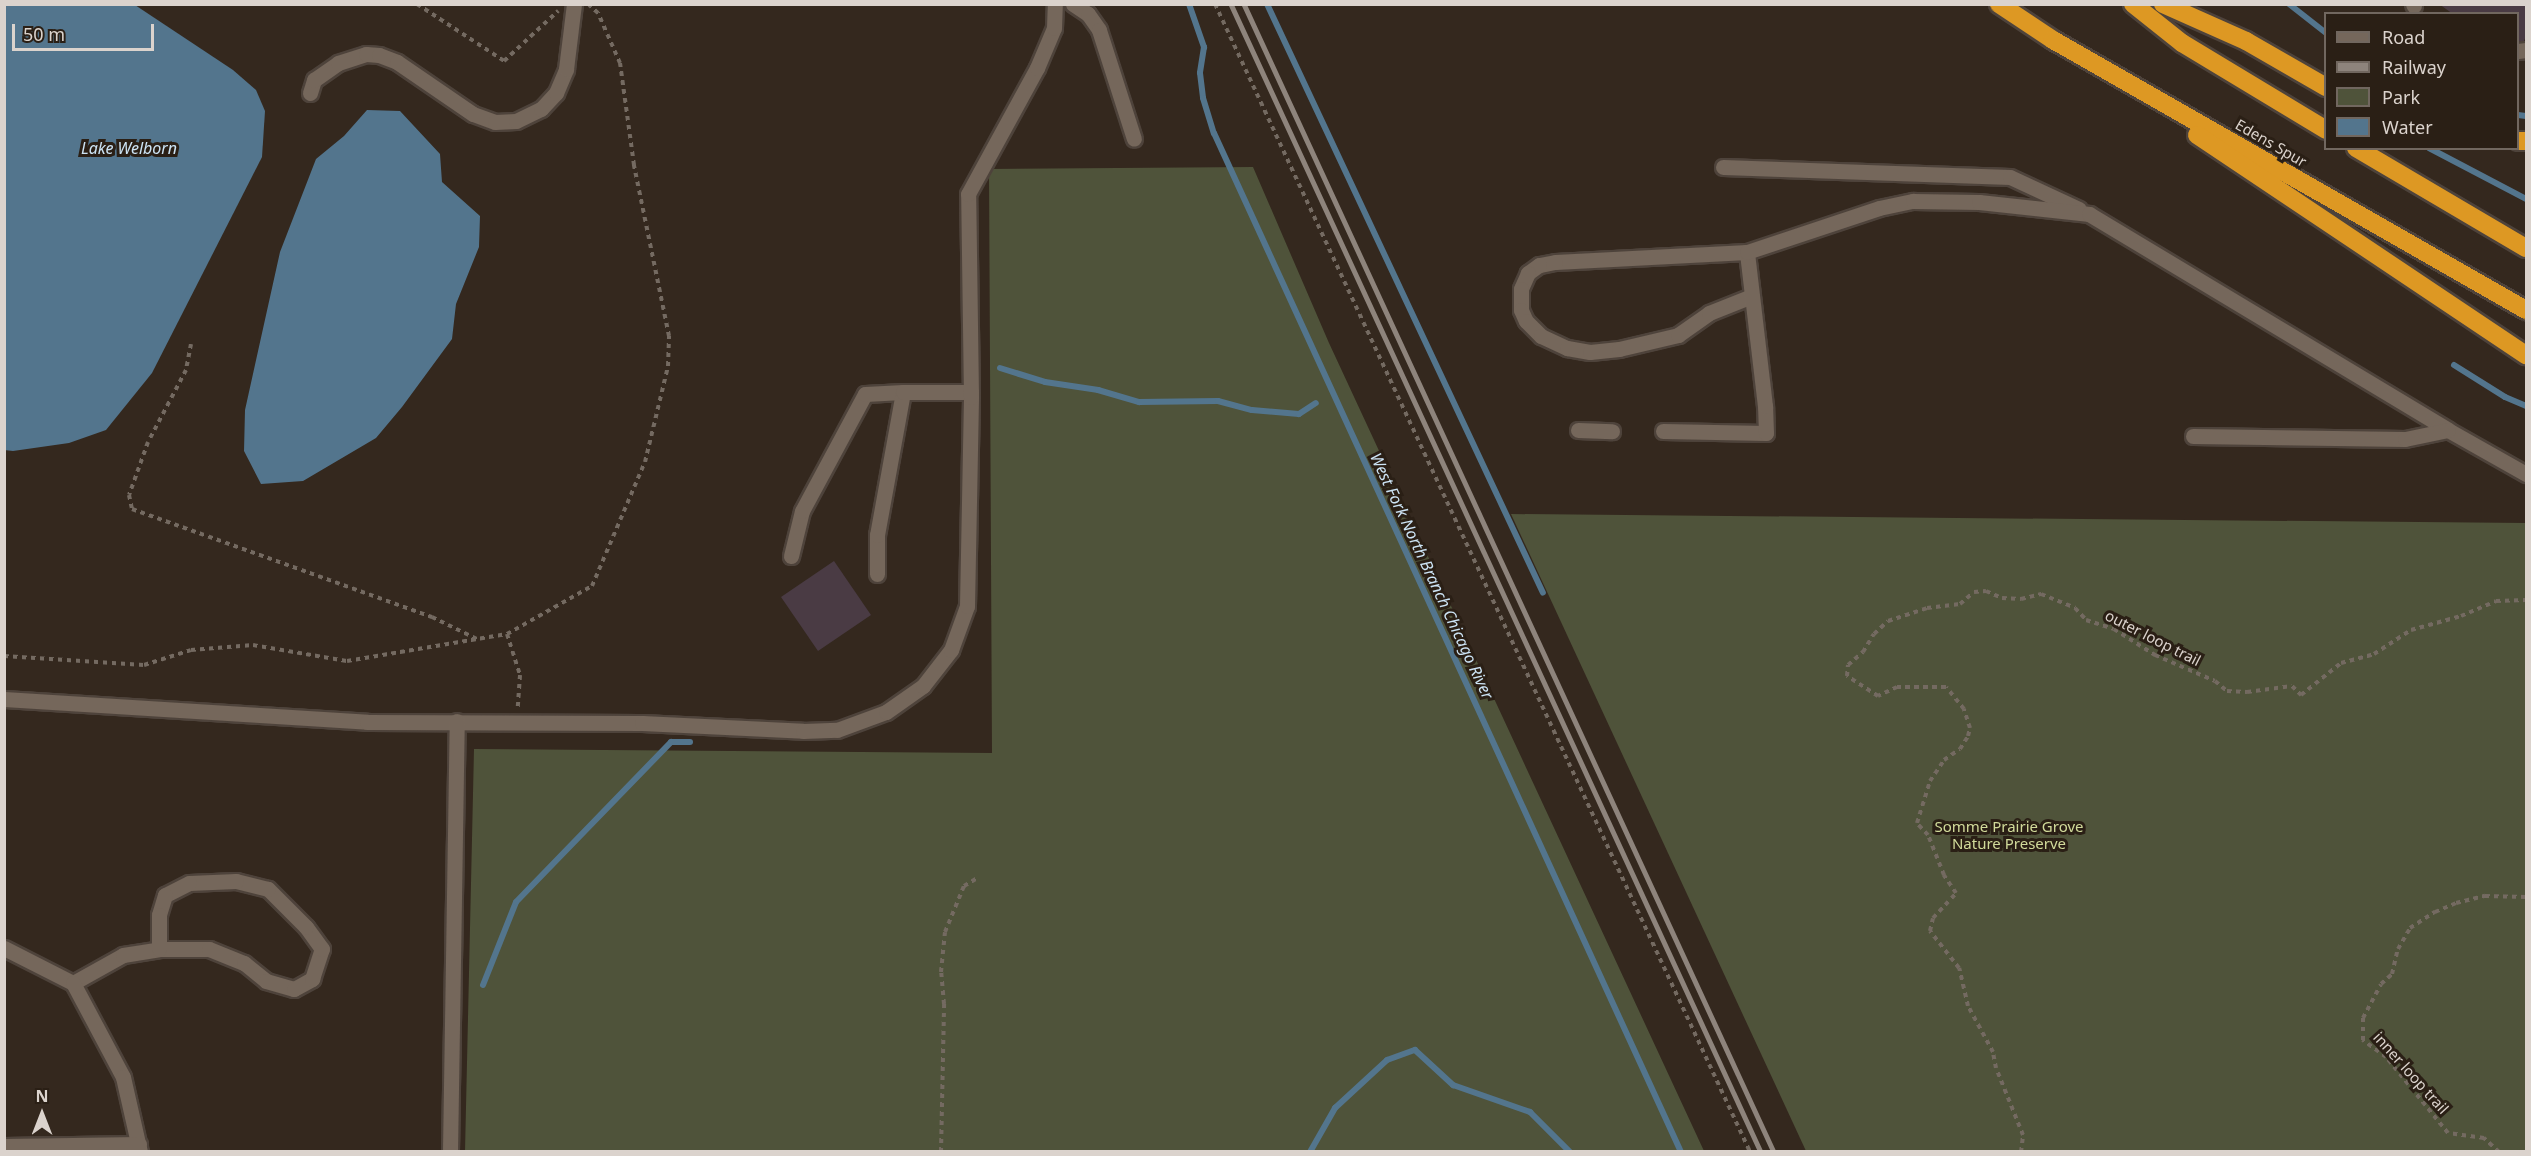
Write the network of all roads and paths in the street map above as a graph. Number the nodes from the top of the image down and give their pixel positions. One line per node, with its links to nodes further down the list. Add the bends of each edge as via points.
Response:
1 (417, 4): 9 (path, via 504,61 559,10)
2 (588, 4): 35 (path, via 598,13 620,63 634,165 666,314 668,366 645,462 592,586)
3 (1055, 4): 24 (street, via 1054,28 1037,68 968,194)
4 (1073, 4): 14 (street, via 1088,14 1099,30)
5 (1215, 4): 50 (path)
6 (1999, 4): 10 (highway, Edens Spur)
7 (2133, 4): 13 (highway, via 2182,43)
8 (2163, 4): 11 (highway, via 2246,41)
9 (574, 5): 12 (street, via 566,69 556,93 540,109 516,121 495,122 473,114 397,62 379,55 366,54 338,63 314,80)
10 (2053, 40): 21 (highway, Edens Spur); 23 (highway)
11 (2324, 86)
12 (310, 93)
13 (2324, 129)
14 (1134, 139)
15 (2359, 150): 18 (highway)
16 (1723, 167): 17 (street, via 2010,177)
17 (2089, 214): 19 (street, via 1979,202 1913,201 1879,208); 27 (street)
18 (2526, 248)
19 (1747, 252): 20 (street); 20 (street, via 1539,265 1528,273 1521,289 1521,310 1541,336 1567,348 1590,352 1678,335 1709,313)
20 (1752, 296): 29 (street, via 1766,433)
21 (2526, 310)
22 (191, 344): 36 (path, via 186,370 148,442 129,495 132,508 432,617)
23 (2526, 355)
24 (971, 392): 25 (street); 40 (street, via 967,606 951,650 923,686 886,712 837,730)
25 (903, 393): 32 (street, via 865,394 801,511); 33 (street, via 877,535)
26 (1578, 430): 28 (street)
27 (2448, 430): 30 (street, via 2406,439); 31 (street)
28 (1612, 431)
29 (1663, 431)
30 (2193, 436)
31 (2526, 474)
32 (791, 556)
33 (877, 574)
34 (2526, 600): 51 (path, outer loop trail, via 2496,601 2411,630 2374,654 2341,663 2301,695 2292,686 2247,692 2227,690 2155,655 2114,629 2086,620 2075,608 2041,594 2021,599 1974,592 1960,604 1927,608 1888,621 1874,634 1863,652 1848,665 1847,676 1878,696 1897,687 1946,687 1964,710 1970,728 1960,749 1944,760 1930,781 1917,823 1928,835 1956,893 1933,918 1930,932 1959,968 1968,1006 1993,1052 2023,1135)
35 (507, 634): 36 (path); 40 (path, via 520,675)
36 (477, 639): 37 (path, via 347,661 253,645 191,650 144,665)
37 (4, 656)
38 (4, 699): 39 (street, via 335,721)
39 (457, 721): 40 (street); 48 (street)
40 (518, 723)
41 (979, 877): 49 (path, via 964,886 945,932 941,972)
42 (2526, 897): 52 (path, inner loop trail, via 2485,896 2456,903 2410,928 2398,949 2392,974 2381,984 2363,1018 2363,1040 2386,1057 2448,1133 2484,1138)
43 (4, 948): 45 (street)
44 (159, 949): 44 (street, via 209,949 244,963 266,981 294,989 312,979 322,949 268,889 236,881 189,883 165,895 159,915); 45 (street, via 123,955)
45 (72, 983): 47 (street, via 123,1077)
46 (9, 1148): 47 (street)
47 (139, 1148)
48 (450, 1152)
49 (941, 1152)
50 (1750, 1152)
51 (2021, 1152)
52 (2499, 1152)

